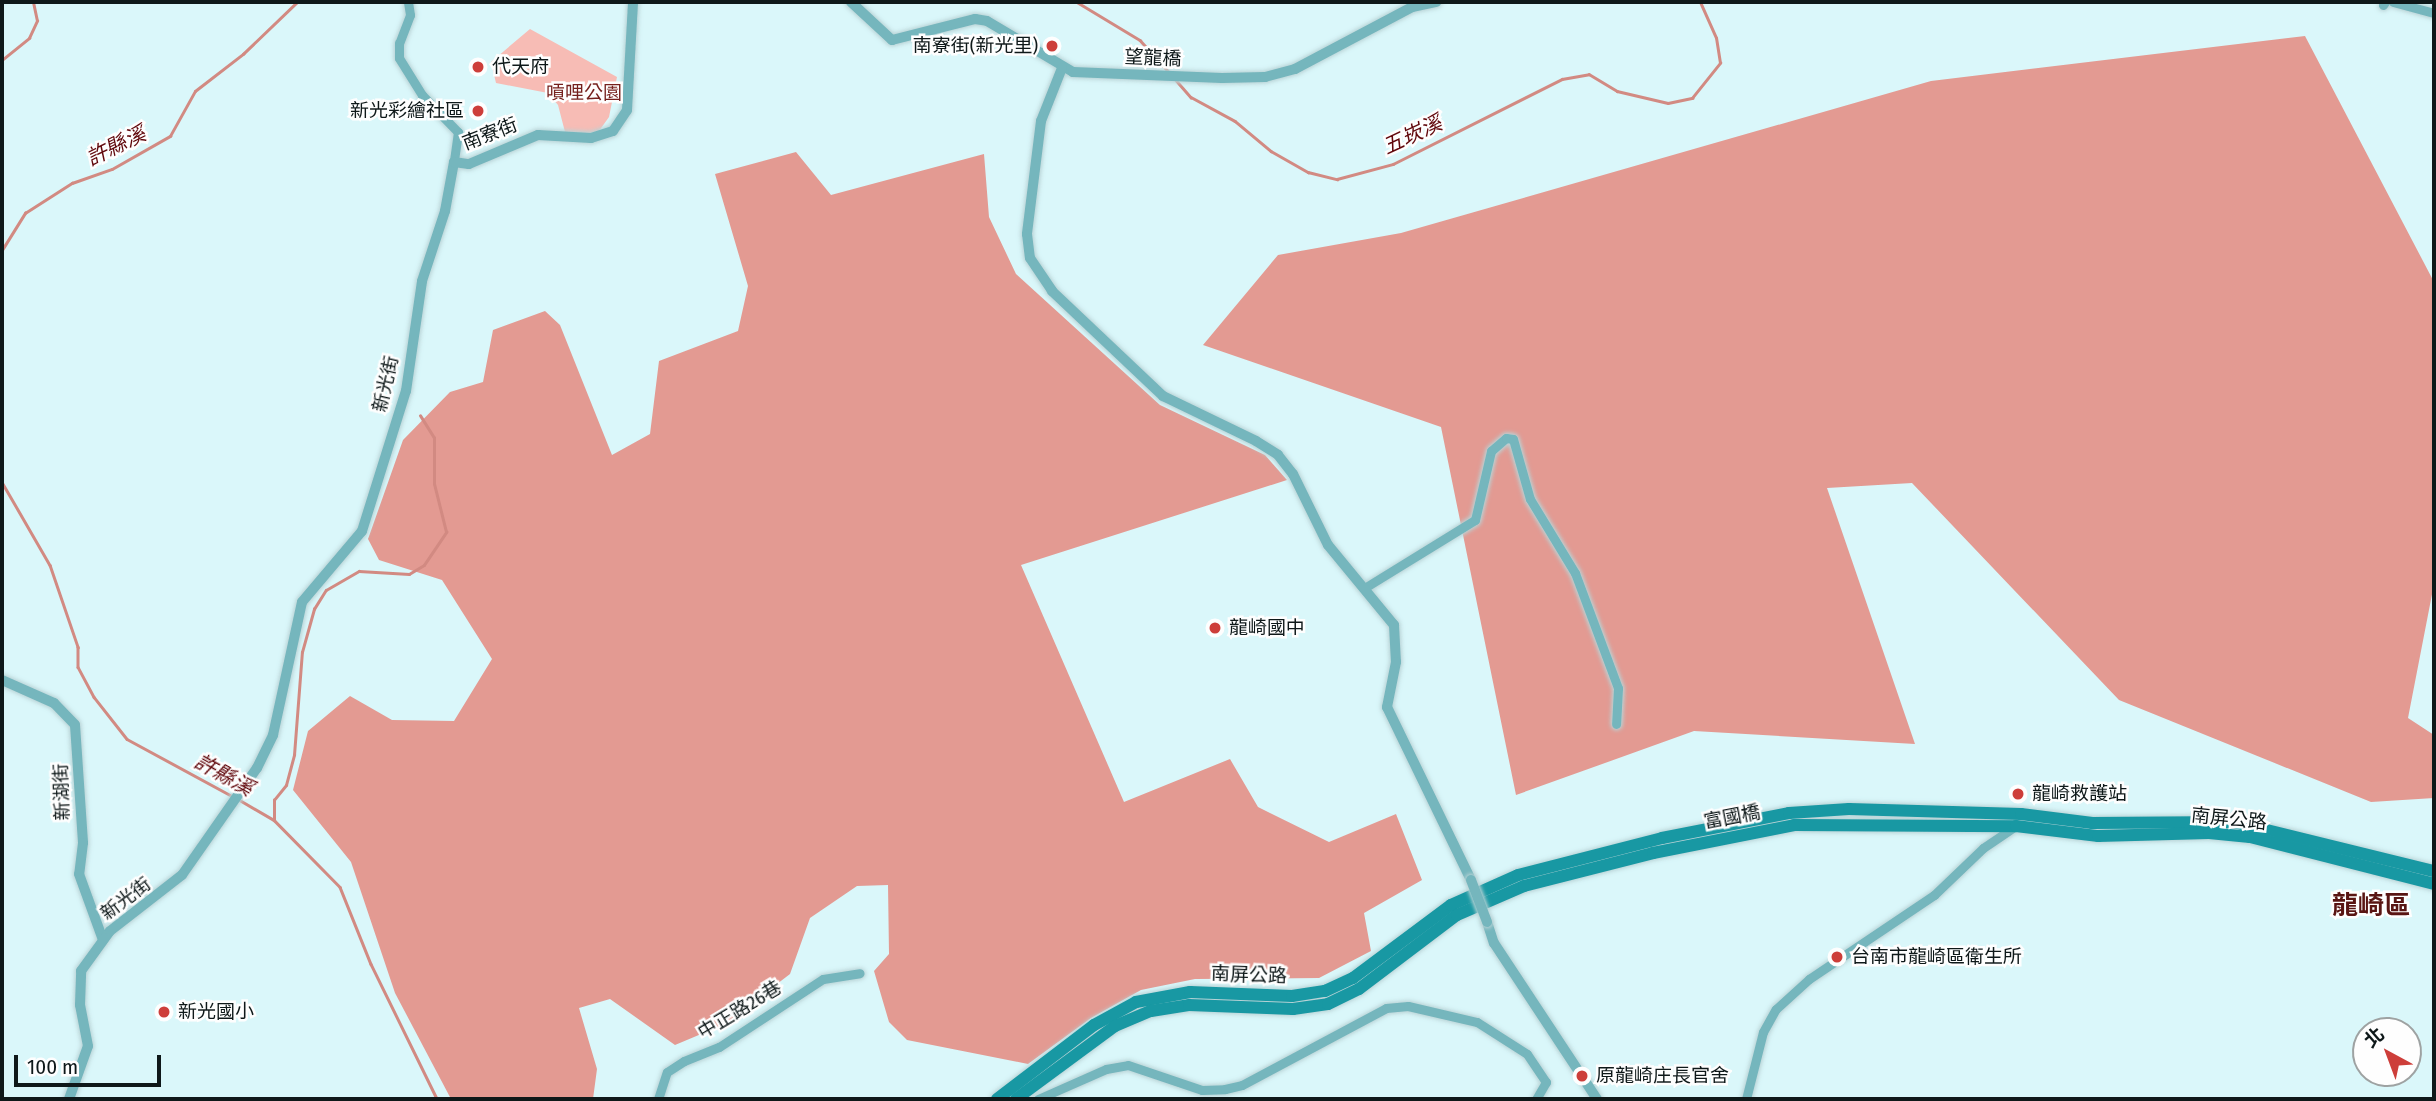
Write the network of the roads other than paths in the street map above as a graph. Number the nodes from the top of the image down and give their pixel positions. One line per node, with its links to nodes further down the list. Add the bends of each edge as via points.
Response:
1 (408, 2): 8 (street, 新光街, via 410,15 399,43 399,58 422,95 458,132)
2 (633, 2): 8 (street, 南寮街, via 627,110 613,131 591,138 538,135 469,164)
3 (851, 2): 7 (street, via 886,39 975,19 987,21)
4 (1436, 2): 7 (street, 望龍橋, via 1412,8 1295,69 1265,77 1084,73)
5 (2393, 2): 6 (street)
6 (2434, 13)
7 (1062, 68): 9 (street, via 1041,121 1027,234 1030,258 1039,276 1163,396 1278,455 1299,485 1328,545)
8 (454, 162): 16 (street, 新光街, via 445,211 422,281 406,391 366,519 355,541 314,583 302,603 273,735 257,768 182,875)
9 (1366, 587): 11 (street, via 1475,520 1491,451 1506,438 1513,439 1530,499 1575,573 1618,688); 24 (street, bridge, via 1385,608 1396,635 1387,707 1471,880 1494,943)
10 (2, 680): 16 (street, 新湖街, via 54,703 75,725 83,843 79,874)
11 (1616, 724)
12 (2018, 820): 13 (main road, 南屏公路, via 2234,822); 14 (main road, 南屏公路, via 2083,835 2209,833 2250,837); 15 (main road, 富國橋, via 1794,825); 25 (street, via 1934,895 1809,979 1776,1009 1763,1032)
13 (2434, 871)
14 (2434, 884)
15 (1500, 889): 20 (main road, 南屏公路, via 1451,905 1353,978 1325,991 1292,996 1190,992 1136,1002 1094,1026); 21 (main road, 南屏公路, via 1344,998 1293,1009 1189,1005 1152,1011 1115,1026)
16 (103, 940): 18 (street, 新光街, via 81,971 80,1005 88,1046)
17 (860, 973): 19 (street, 中正路26巷, via 823,979 719,1047 684,1061 667,1072)
18 (69, 1099)
19 (658, 1099)
20 (997, 1099)
21 (1016, 1099)
22 (1038, 1099): 23 (street, via 1106,1069 1128,1065 1202,1090 1233,1087 1386,1008 1408,1006 1477,1021 1527,1054 1546,1082)
23 (1536, 1099)
24 (1597, 1099)
25 (1746, 1099)

